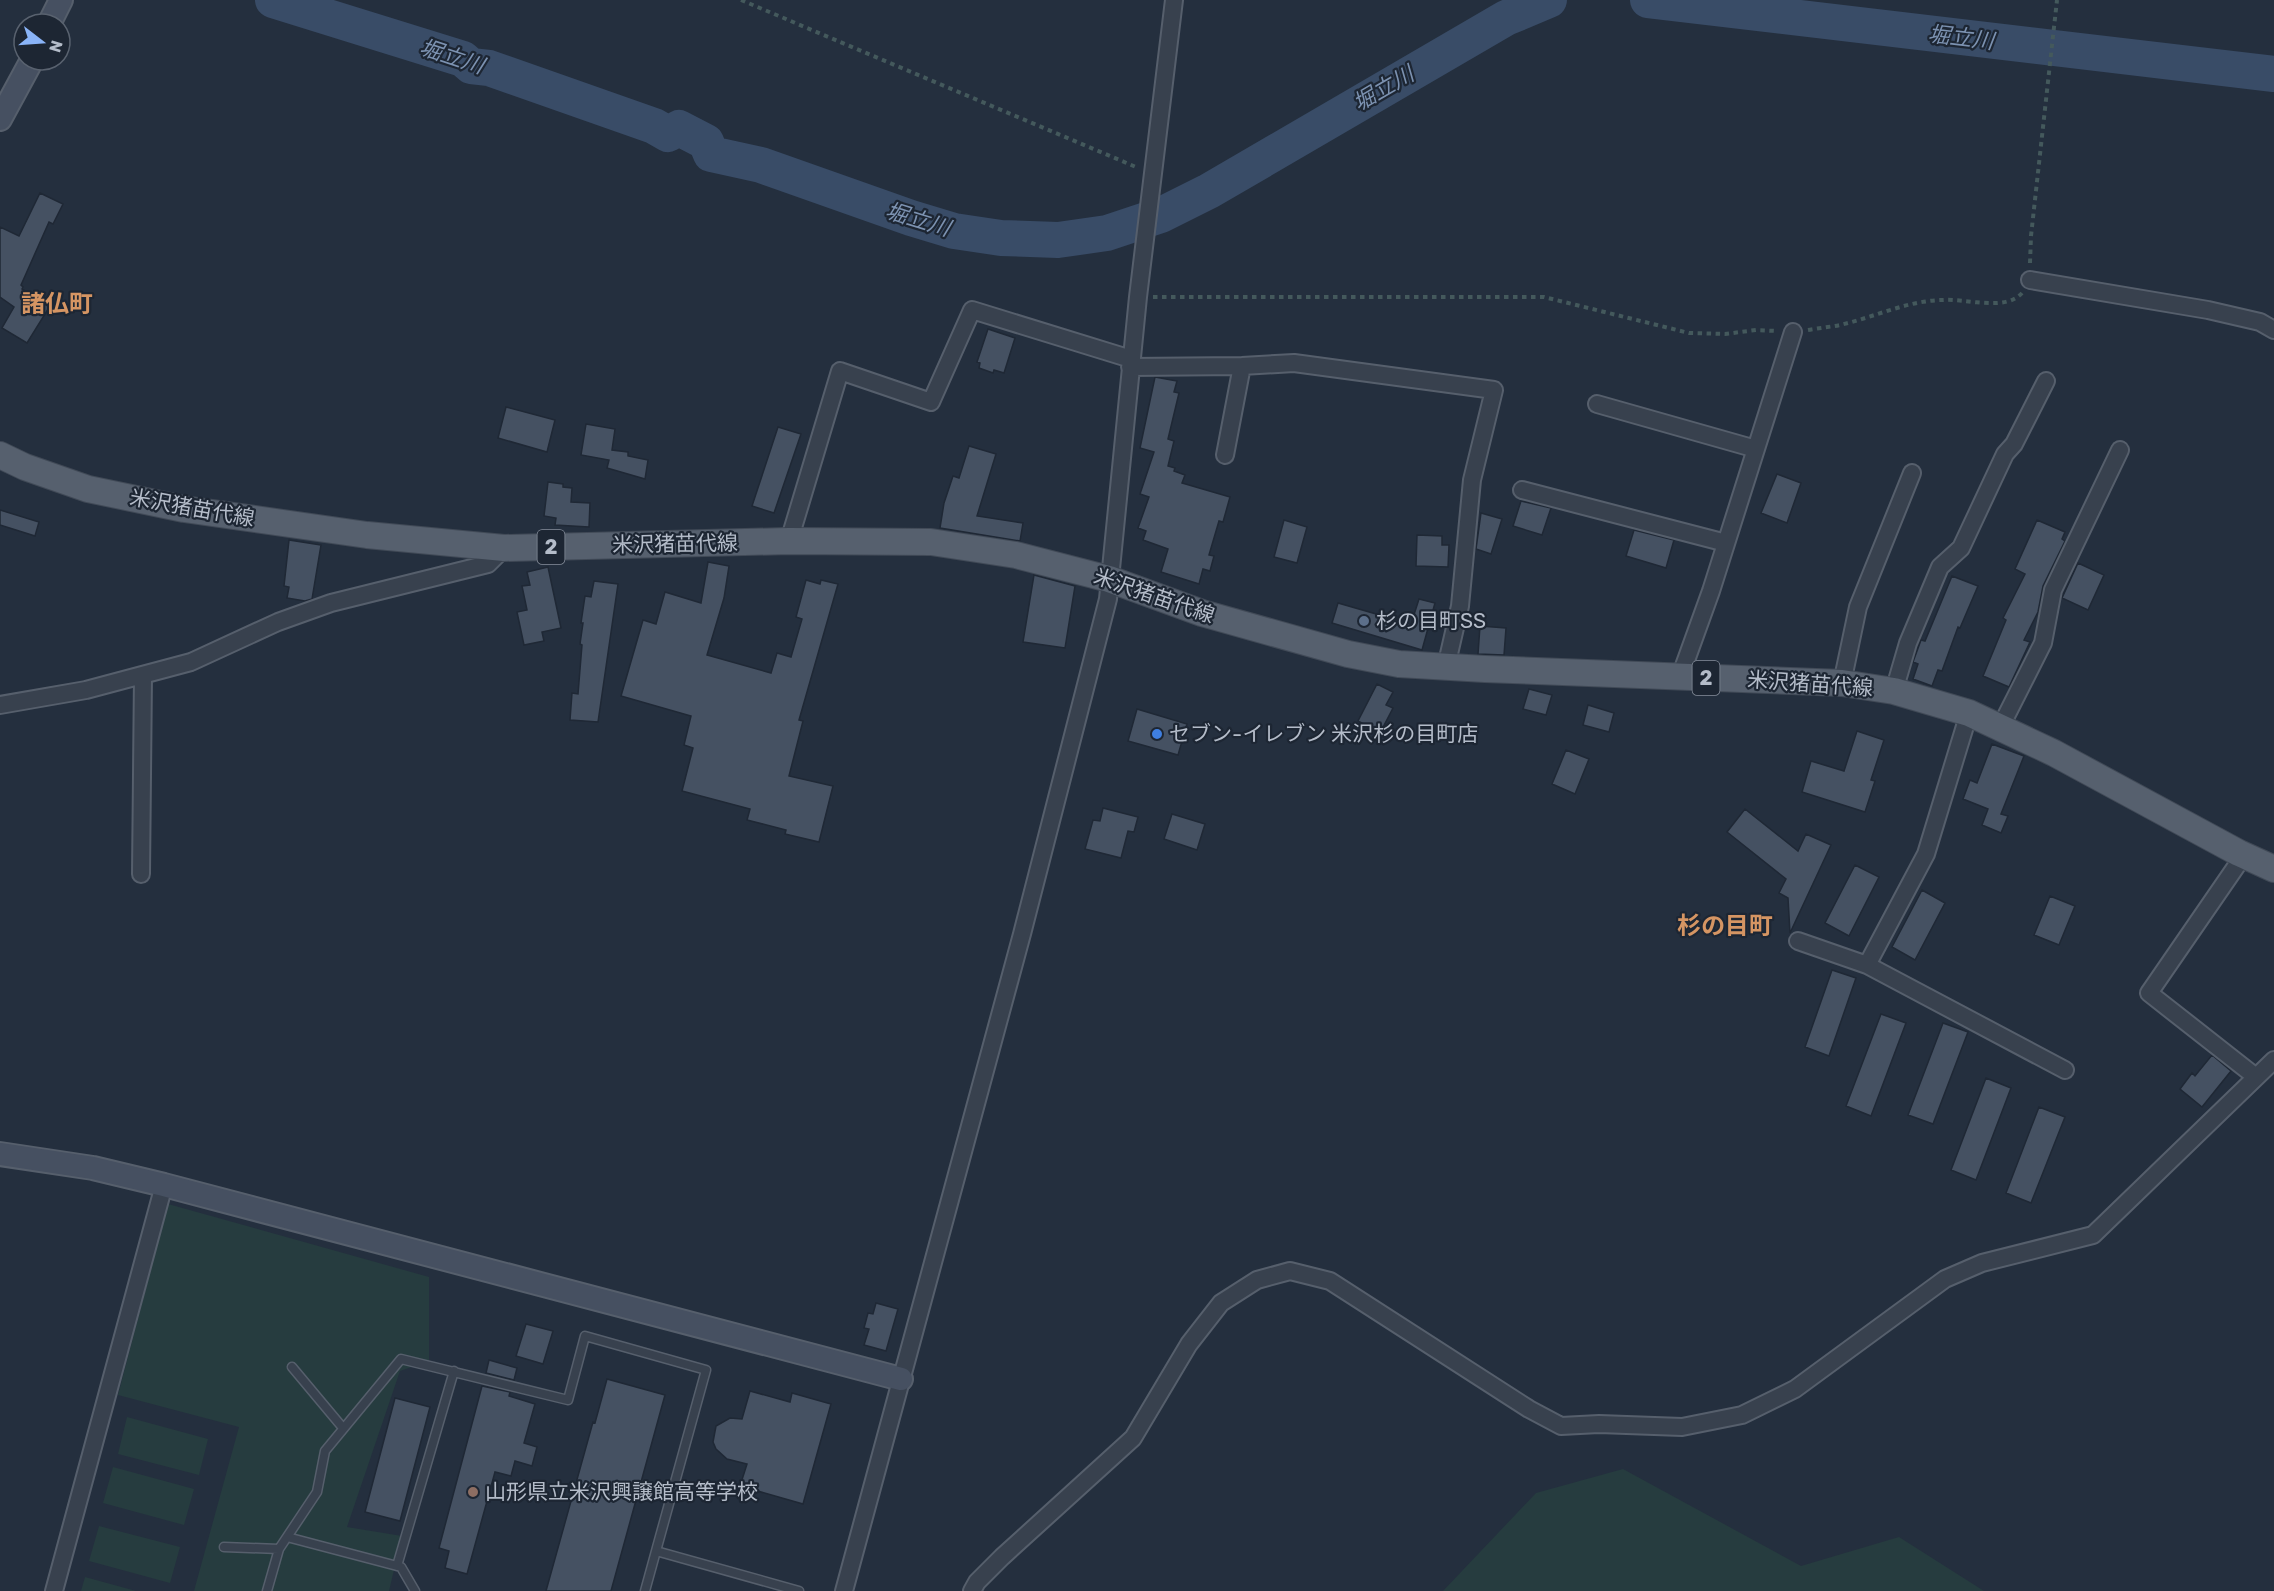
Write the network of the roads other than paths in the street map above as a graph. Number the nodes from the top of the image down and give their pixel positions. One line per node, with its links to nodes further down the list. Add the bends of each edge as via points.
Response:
1 (1174, 0): 7 (street)
2 (25, 72): 3 (street)
3 (0, 119)
4 (2030, 280): 5 (street, via 2208,310 2260,322)
5 (2274, 330)
6 (1793, 332): 11 (street)
7 (1131, 363): 8 (street); 17 (street, via 972,310 931,402 840,371); 20 (street)
8 (1242, 366): 14 (street); 21 (street, via 1294,363 1494,390 1472,480 1460,606)
9 (2046, 381): 25 (street, via 2014,444 2005,453 1961,548 1940,567 1908,643)
10 (1598, 404): 11 (street)
11 (1756, 449): 18 (street)
12 (2121, 450): 28 (street, via 2053,590 2043,643)
13 (0, 455): 19 (main road, 米沢猪苗代線 / 2, via 88,489 184,510 367,535)
14 (1225, 455)
15 (1912, 473): 24 (street, via 1858,607)
16 (1522, 490): 18 (street)
17 (789, 541): 19 (main road, 米沢猪苗代線 / 2); 20 (main road, 米沢猪苗代線 / 2, via 931,542 1016,555)
18 (1726, 543): 23 (street)
19 (504, 548): 22 (street, via 488,564 331,603 278,622 191,662)
20 (1109, 579): 21 (main road, 米沢猪苗代線 / 2, via 1202,613 1348,654 1399,664); 41 (street, via 1108,599 1022,934)
21 (1446, 667): 23 (main road, 米沢猪苗代線 / 2)
22 (143, 675): 26 (street); 31 (street)
23 (1680, 677): 24 (main road, 米沢猪苗代線 / 2)
24 (1842, 683): 25 (main road, 米沢猪苗代線 / 2)
25 (1894, 691): 27 (main road, 米沢猪苗代線 / 2)
26 (0, 705)
27 (1969, 713): 28 (main road, 米沢猪苗代線 / 2); 33 (street, via 1926,854)
28 (2000, 728): 29 (main road, 米沢猪苗代線 / 2)
29 (2244, 855): 30 (main road, 米沢猪苗代線 / 2); 36 (street, via 2149,993)
30 (2274, 869)
31 (141, 874)
32 (1798, 940): 33 (street)
33 (1867, 965): 35 (street)
34 (2274, 1060): 36 (street)
35 (2065, 1070)
36 (2256, 1077): 54 (street, via 2093,1235 1982,1263 1944,1279 1795,1389 1742,1415 1682,1427 1561,1425 1529,1409 1330,1281 1290,1271 1257,1280 1221,1303 1189,1344 1133,1438 1002,1557)
37 (0, 1154): 38 (street, via 93,1168)
38 (164, 1185): 41 (street); 48 (street)
39 (292, 1367): 42 (lane)
40 (454, 1371): 42 (lane, via 401,1359); 46 (lane, via 568,1400 585,1336 706,1370); 47 (lane)
41 (901, 1379): 53 (street)
42 (343, 1428): 43 (lane, via 325,1451 317,1492)
43 (287, 1537): 45 (lane); 47 (lane)
44 (224, 1547): 45 (lane)
45 (279, 1550): 49 (lane)
46 (656, 1551): 51 (lane); 52 (lane)
47 (397, 1566): 50 (lane)
48 (54, 1591)
49 (267, 1591)
50 (415, 1591)
51 (645, 1591)
52 (799, 1591)
53 (844, 1591)
54 (972, 1591)

